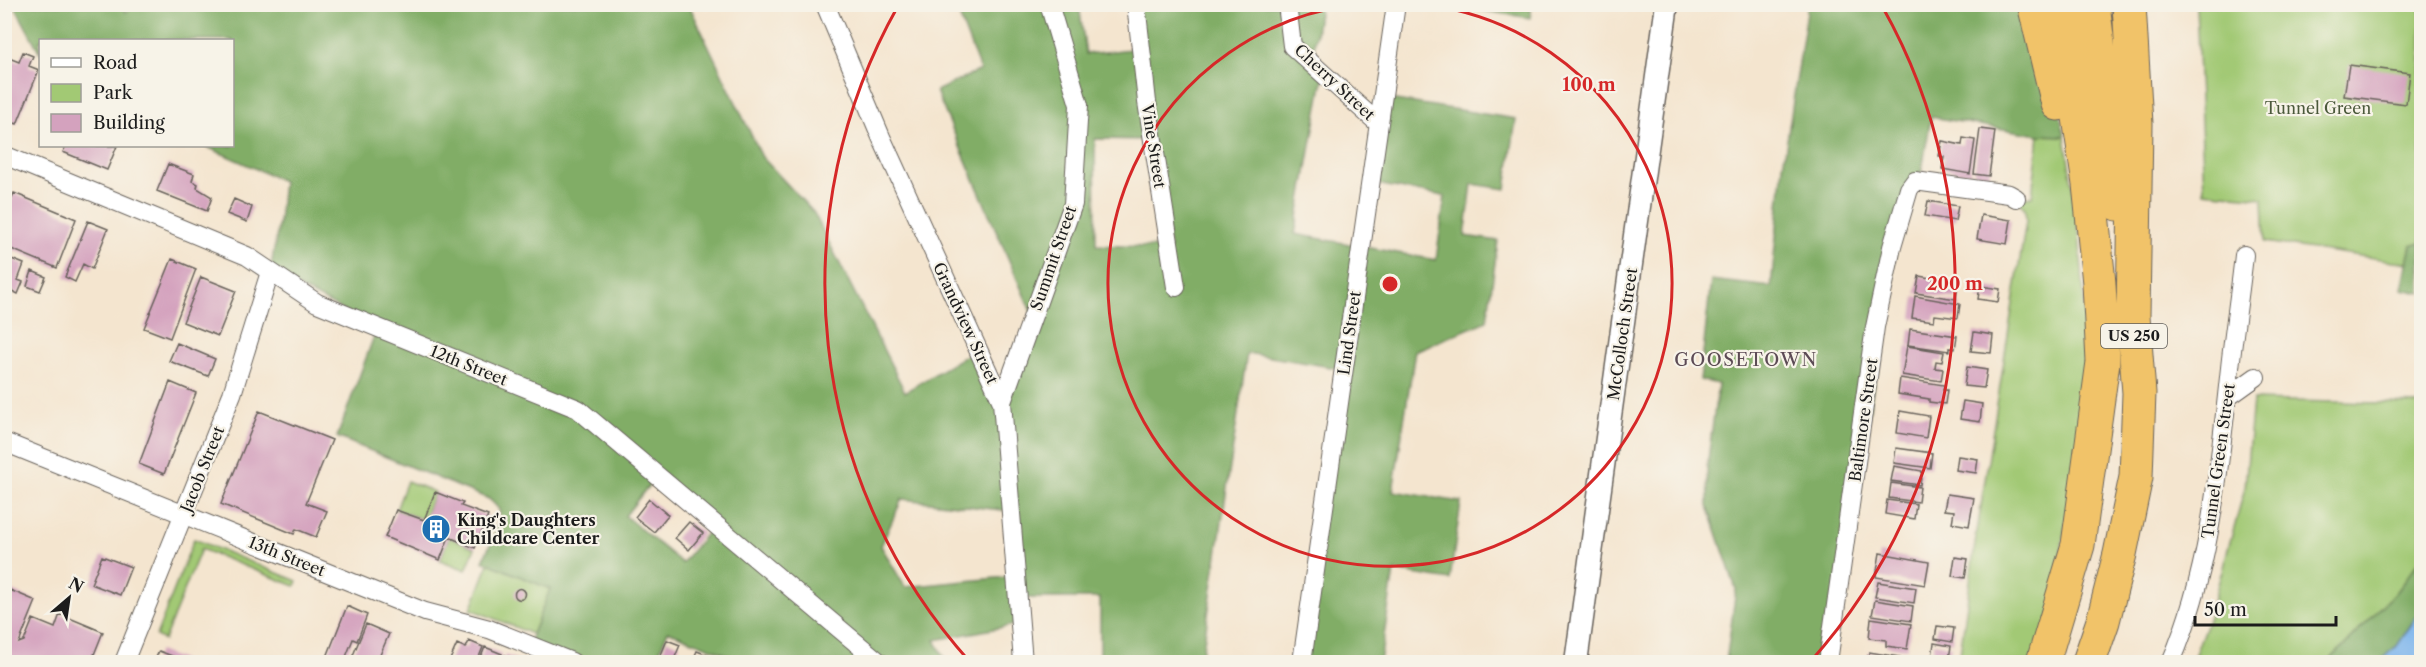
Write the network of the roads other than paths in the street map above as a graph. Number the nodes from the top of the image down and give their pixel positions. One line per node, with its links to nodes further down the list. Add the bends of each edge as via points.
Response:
1 (825, 4): 20 (street, Grandview Street, via 880,137)
2 (1050, 4): 20 (street, Summit Street, via 1079,105 1073,204)
3 (1136, 4): 16 (street, Vine Street)
4 (1287, 4): 11 (street, Cherry Street, via 1292,46)
5 (1396, 4): 11 (street, Lind Street)
6 (1667, 4): 29 (street, McColloch Street)
7 (2034, 4): 22 (highway, US 250, via 2065,136 2079,233 2090,374)
8 (2062, 4): 22 (highway, via 2089,184 2099,283 2103,362)
9 (2093, 4): 17 (highway)
10 (2129, 4): 17 (highway, US 250, via 2136,124)
11 (1379, 124): 28 (street, Lind Street)
12 (4, 155): 15 (street, 12th Street, via 247,256)
13 (2016, 198): 30 (street, Baltimore Street, via 1915,182 1909,189 1875,327)
14 (2244, 255): 19 (street, Tunnel Green Street)
15 (270, 272): 23 (street, Jacob Street, via 232,394); 26 (street, 12th Street, via 317,303 578,409)
16 (1176, 287)
17 (2133, 316): 32 (highway, US 250, via 2139,393 2136,477 2120,554)
18 (2256, 377): 19 (street)
19 (2228, 397): 33 (street, Tunnel Green Street, via 2219,475 2198,587)
20 (1002, 402): 27 (street, Grandview Street)
21 (4, 442): 23 (street, 13th Street)
22 (2090, 464): 31 (highway, US 250, via 2078,545)
23 (183, 514): 24 (street, Jacob Street); 25 (street, 13th Street, via 425,612 489,629)
24 (124, 663)
25 (572, 663)
26 (879, 663)
27 (1023, 663)
28 (1302, 663)
29 (1576, 663)
30 (1828, 663)
31 (2043, 663)
32 (2089, 663)
33 (2171, 663)

